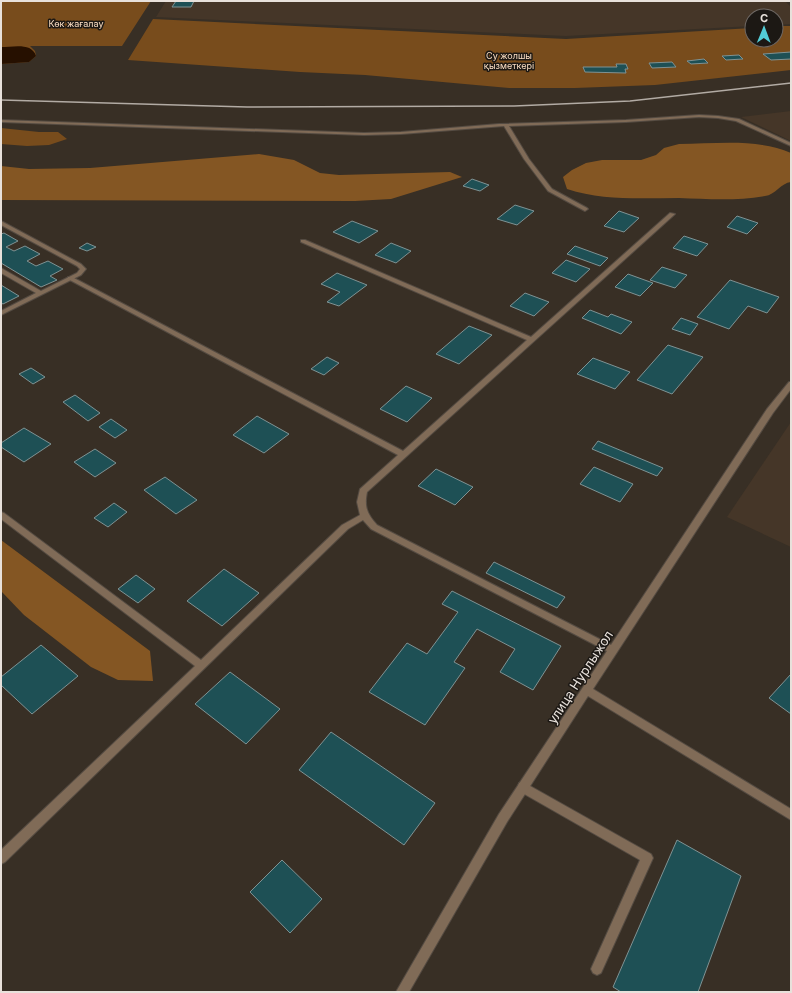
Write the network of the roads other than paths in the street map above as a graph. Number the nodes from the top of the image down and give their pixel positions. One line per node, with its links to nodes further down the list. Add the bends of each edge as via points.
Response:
1 (1, 121): 2 (street, via 364,134)
2 (506, 125): 3 (street, via 718,117 737,120); 4 (street, via 550,190)
3 (791, 145)
4 (585, 208)
5 (672, 214): 12 (street)
6 (1, 223): 9 (street, via 82,267 82,272)
7 (303, 241): 12 (street)
8 (1, 270): 10 (street)
9 (70, 278): 10 (street); 14 (street)
10 (40, 293): 11 (street)
11 (1, 313)
12 (532, 340): 14 (street)
13 (791, 384): 17 (street, улица Нурлыжол, via 770,411)
14 (404, 455): 16 (street, via 364,491 360,504)
15 (1, 515): 18 (street)
16 (364, 516): 17 (street, via 374,527); 18 (street, via 345,526)
17 (613, 650): 19 (street, улица Нурлыжол)
18 (202, 665): 22 (street)
19 (587, 690): 20 (street, улица Нурлыжол); 21 (street)
20 (523, 787): 23 (street, via 647,858); 24 (street, улица Нурлыжол)
21 (791, 815)
22 (1, 858)
23 (597, 969)
24 (402, 992)

